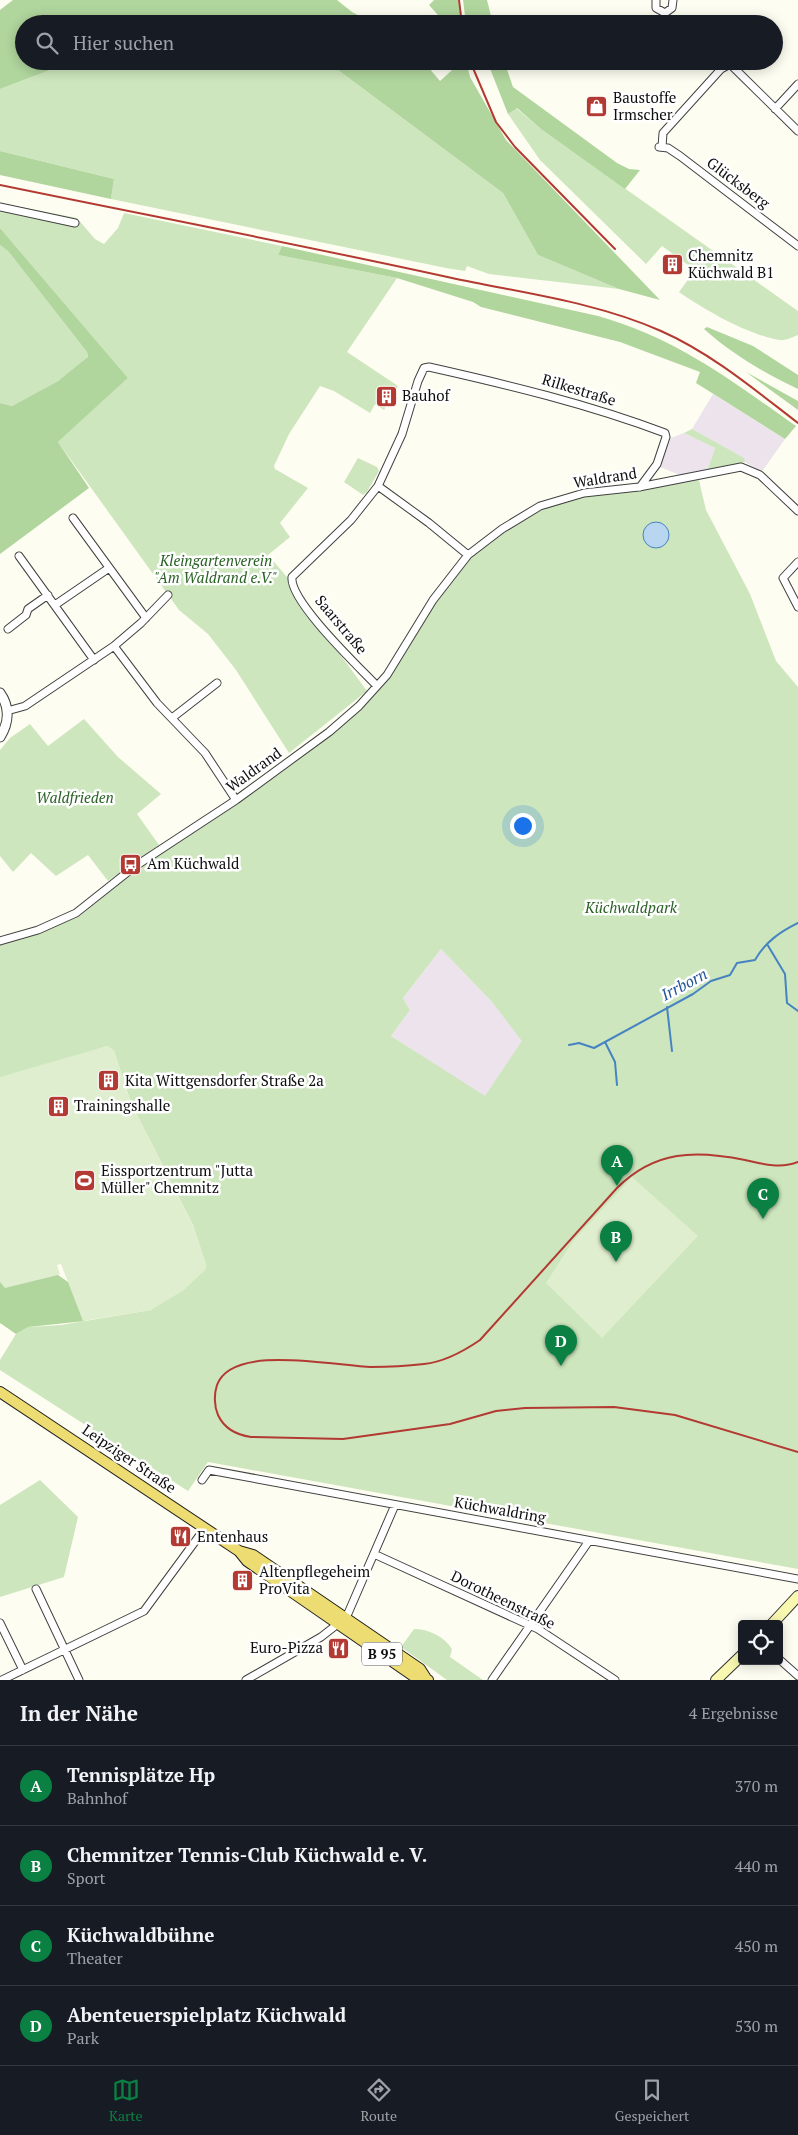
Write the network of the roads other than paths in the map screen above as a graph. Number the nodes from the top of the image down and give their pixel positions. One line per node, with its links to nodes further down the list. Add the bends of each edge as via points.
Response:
1 (656, 0): 2 (street, via 656,8 665,13 671,10)
2 (673, 0)
3 (720, 70): 10 (street, Glücksberg, via 663,133 660,147 680,156)
4 (736, 70): 6 (street, Glücksberg)
5 (798, 84): 6 (street)
6 (775, 109): 7 (street)
7 (798, 131)
8 (0, 207): 9 (street)
9 (75, 223)
10 (798, 246)
11 (378, 486): 12 (street, Rilkestraße, via 402,434 418,381 424,368 430,367 521,387 665,433 657,464); 16 (street); 28 (street, Saarstraße, via 351,520 292,577 293,587 339,649)
12 (639, 487): 13 (street, Waldrand, via 741,467 760,475); 16 (street, Waldrand, via 584,493 540,506 502,529)
13 (798, 511)
14 (73, 518): 18 (street)
15 (19, 556): 19 (street)
16 (468, 556): 28 (street, Waldrand, via 433,600)
17 (798, 562): 22 (street, via 784,578)
18 (109, 568): 21 (street); 23 (street)
19 (48, 595): 21 (street); 24 (street)
20 (168, 595): 23 (street)
21 (55, 605): 26 (street)
22 (798, 607)
23 (146, 618): 25 (street)
24 (8, 629)
25 (114, 646): 26 (street); 31 (street, via 141,684)
26 (94, 660): 30 (street, via 26,706)
27 (217, 682): 31 (street)
28 (377, 686): 33 (street, Waldrand, via 329,732)
29 (0, 693): 30 (street)
30 (7, 711): 32 (street, via 6,727)
31 (172, 718): 33 (street, via 205,753)
32 (0, 738)
33 (236, 800): 34 (street, Waldrand, via 134,867 76,913)
34 (0, 942)
35 (0, 1392): 38 (main road, Leipziger Straße / B 95)
36 (202, 1480): 37 (street, Küchwaldring, via 209,1470)
37 (395, 1505): 39 (street, Küchwaldring); 40 (street)
38 (206, 1528): 45 (main road, Leipziger Straße / B 95, via 239,1550 253,1555); 48 (street, via 144,1611)
39 (589, 1540): 41 (street, Küchwaldring); 47 (street)
40 (374, 1554): 45 (street); 47 (street, Dorotheenstraße)
41 (798, 1579)
42 (36, 1589): 48 (street)
43 (798, 1596): 44 (main road)
44 (776, 1620)
45 (342, 1621): 55 (street, via 321,1637); 56 (main road, Leipziger Straße / B 95, via 415,1677)
46 (0, 1623): 51 (street)
47 (529, 1626): 57 (street); 58 (street, Dorotheenstraße)
48 (65, 1650): 51 (street); 54 (street)
49 (738, 1659): 59 (main road)
50 (783, 1663): 52 (street)
51 (23, 1670): 53 (street)
52 (798, 1676)
53 (2, 1680)
54 (79, 1680)
55 (246, 1680)
56 (427, 1680)
57 (492, 1680)
58 (615, 1680)
59 (716, 1680)

